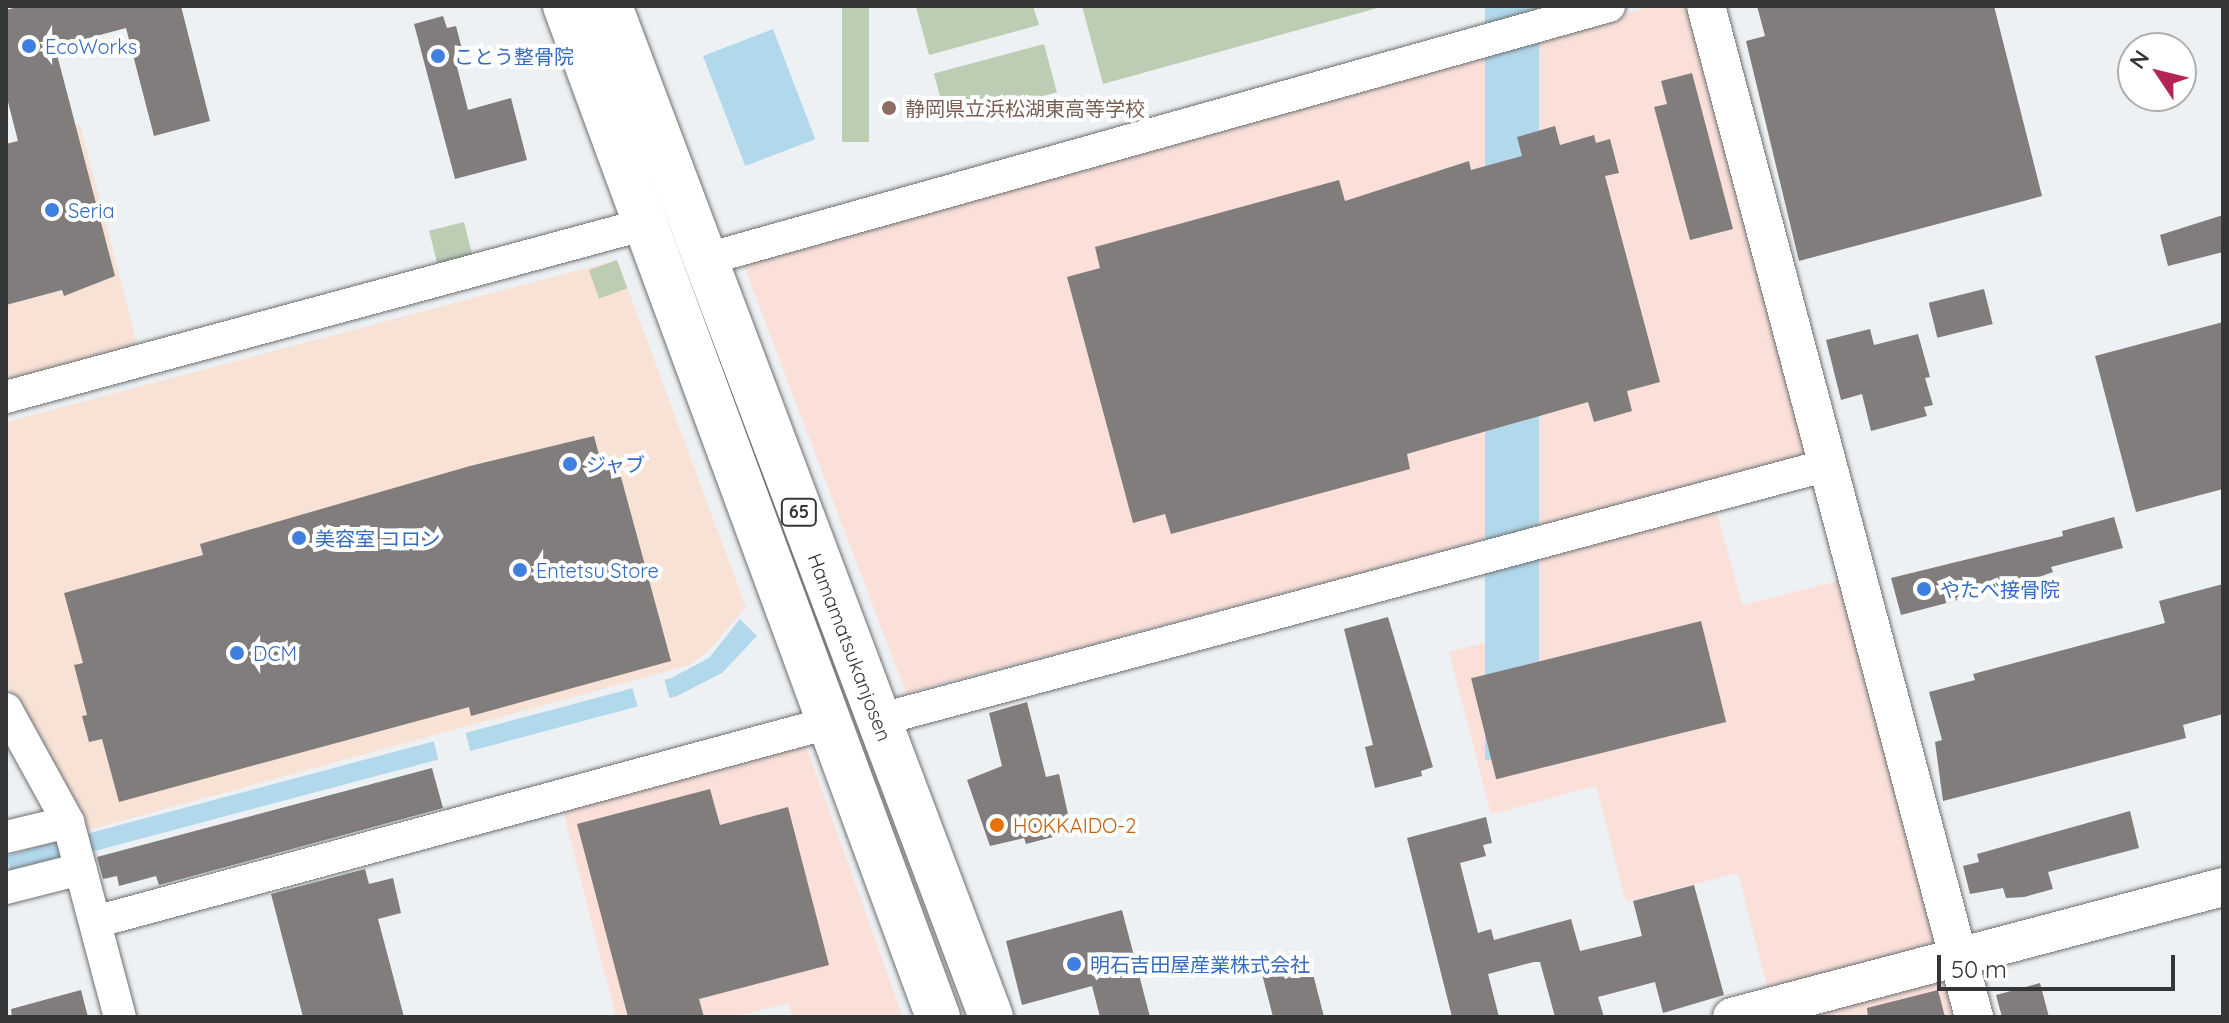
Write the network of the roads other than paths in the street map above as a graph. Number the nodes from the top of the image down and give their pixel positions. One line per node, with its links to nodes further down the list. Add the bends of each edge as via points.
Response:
1 (565, 6): 5 (main road, Hamamatsukanjosen / 65)
2 (610, 6): 6 (main road, Hamamatsukanjosen / 65)
3 (1609, 6): 6 (street)
4 (1706, 6): 8 (street)
5 (646, 224): 7 (street); 11 (main road, Hamamatsukanjosen / 65)
6 (703, 260): 10 (main road, Hamamatsukanjosen / 65)
7 (6, 397)
8 (1828, 465): 10 (street); 18 (street)
9 (6, 709): 12 (street)
10 (878, 720): 21 (main road, Hamamatsukanjosen / 65)
11 (832, 722): 17 (street); 20 (main road, Hamamatsukanjosen / 65)
12 (68, 822): 13 (street); 14 (street)
13 (6, 837)
14 (81, 869): 16 (street); 17 (street)
15 (2223, 887): 18 (street)
16 (6, 888)
17 (95, 922): 19 (street)
18 (1958, 957): 22 (street); 23 (street)
19 (120, 1017)
20 (938, 1017)
21 (991, 1017)
22 (1732, 1017)
23 (1974, 1017)

